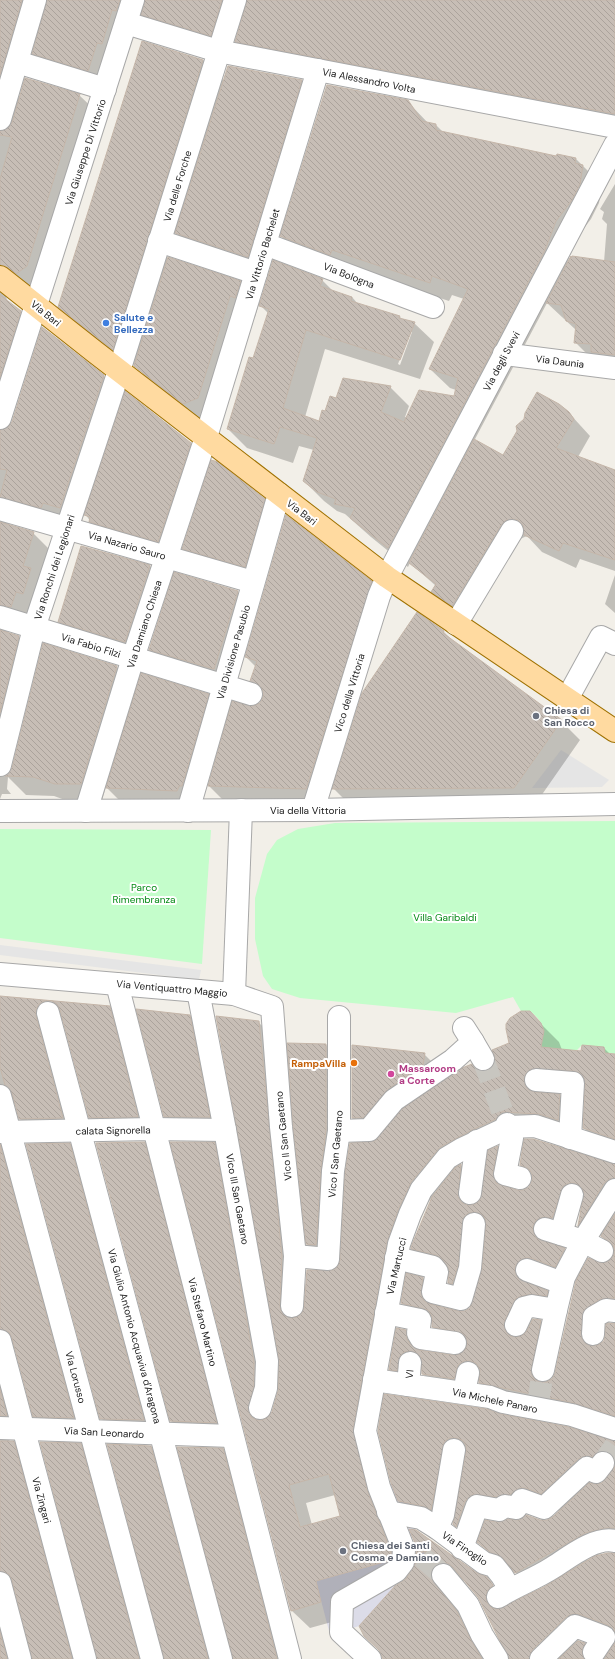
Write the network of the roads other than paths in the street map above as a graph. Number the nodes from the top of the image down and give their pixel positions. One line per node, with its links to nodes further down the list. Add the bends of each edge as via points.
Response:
1 (35, 0): 6 (street)
2 (133, 0): 4 (street, Via Giuseppe Di Vittorio)
3 (235, 0): 5 (street, Via delle Forche)
4 (126, 23): 5 (street, Via Alessandro Volta); 8 (street, Via Giuseppe Di Vittorio)
5 (218, 51): 7 (street, Via Alessandro Volta); 12 (street, Via delle Forche)
6 (16, 62): 8 (street); 9 (street)
7 (318, 70): 10 (street, Via Alessandro Volta); 13 (street, Via Vittorio Bachelet)
8 (105, 89): 16 (street, Via Giuseppe Di Vittorio)
9 (0, 119)
10 (615, 127)
11 (615, 145): 18 (street, Via degli Svevi)
12 (160, 242): 14 (street); 20 (street, Via delle Forche)
13 (265, 244): 14 (street, Via Vittorio Bachelet); 17 (street, Via Bologna)
14 (256, 274): 22 (street, Via Vittorio Bachelet)
15 (0, 277): 16 (main road, Via Bari)
16 (36, 304): 20 (main road, Via Bari); 21 (street, Via Giuseppe Di Vittorio)
17 (433, 307)
18 (504, 354): 19 (street, Via Daunia); 28 (street, Via degli Svevi)
19 (615, 368)
20 (119, 371): 22 (main road, Via Bari); 25 (street, Via Ronchi dei Legionari)
21 (0, 418)
22 (206, 437): 23 (main road, Via Bari); 27 (street, Via Damiano Chiesa)
23 (279, 494): 28 (main road, Via Bari); 29 (street, Via Divisione Pasubio)
24 (0, 508): 25 (street, Via Nazario Sauro)
25 (67, 528): 27 (street, Via Nazario Sauro); 32 (street, Via Ronchi dei Legionari)
26 (512, 531): 31 (street)
27 (166, 557): 29 (street, Via Nazario Sauro); 34 (street, Via Damiano Chiesa)
28 (387, 577): 31 (main road, Via Bari); 42 (street, Vico della Vittoria)
29 (253, 582): 35 (street, Via Divisione Pasubio)
30 (0, 617): 32 (street, Via Fabio Filzi)
31 (456, 624): 37 (main road, Via Bari)
32 (34, 628): 34 (street, Via Fabio Filzi); 39 (street, Via Ronchi dei Legionari)
33 (615, 644): 37 (street, via 601,636)
34 (133, 658): 35 (street, Via Fabio Filzi); 44 (street, Via Damiano Chiesa)
35 (223, 686): 36 (street, Via Fabio Filzi); 45 (street, Via Divisione Pasubio)
36 (251, 694)
37 (567, 699): 38 (main road, Via Bari)
38 (615, 731)
39 (0, 765)
40 (612, 803): 42 (street, Via della Vittoria)
41 (241, 810): 42 (street, Via della Vittoria); 45 (street, Via della Vittoria); 50 (street, Via Ventiquattro Maggio)
42 (313, 810)
43 (0, 811): 44 (street, Via della Vittoria)
44 (86, 811): 45 (street, Via della Vittoria)
45 (188, 811)
46 (0, 974): 47 (street, Via Ventiquattro Maggio)
47 (40, 977): 48 (street, Via Ventiquattro Maggio); 58 (street, Via Giulio Antonio Acquaviva d'Aragona)
48 (116, 984): 49 (street, Via Ventiquattro Maggio); 56 (street, Via Stefano Martino)
49 (198, 991): 50 (street, Via Ventiquattro Maggio); 57 (street, Vico III San Gaetano)
50 (234, 994): 71 (street, Vico II San Gaetano, via 272,1007 281,1128)
51 (339, 1017): 59 (street, Vico I San Gaetano)
52 (473, 1043): 59 (street, via 453,1060 394,1100 369,1130)
53 (536, 1080): 61 (street, via 573,1083)
54 (0, 1096): 60 (street, Via Lorusso)
55 (508, 1126): 61 (street, Via Martucci, via 535,1126); 62 (street, Via Martucci); 64 (street, via 512,1138 505,1174)
56 (153, 1129): 57 (street, calata Signorella); 58 (street, calata Signorella); 93 (street, Via Stefano Martino)
57 (225, 1130): 87 (street, Vico III San Gaetano, via 267,1361 266,1388)
58 (79, 1131): 60 (street, calata Signorella); 92 (street, Via Giulio Antonio Acquaviva d'Aragona)
59 (339, 1131): 71 (street, Vico I San Gaetano, via 333,1171 328,1259)
60 (5, 1132): 91 (street, Via Lorusso)
61 (570, 1138): 63 (street, Via Martucci)
62 (477, 1141): 66 (street); 72 (street, Via Martucci, via 447,1158 421,1190 410,1214)
63 (615, 1152)
64 (520, 1178)
65 (615, 1190): 69 (street)
66 (470, 1194)
67 (572, 1195): 69 (street, via 553,1232)
68 (474, 1224): 72 (street, via 470,1268 461,1299 432,1292 436,1272 433,1267)
69 (582, 1243): 70 (street); 74 (street)
70 (602, 1251)
71 (295, 1256): 75 (street, Vico II San Gaetano)
72 (396, 1258): 78 (street, Via Martucci)
73 (527, 1270): 74 (street)
74 (563, 1280): 76 (street)
75 (292, 1306)
76 (556, 1310): 79 (street, via 532,1306 524,1308); 84 (street)
77 (615, 1311): 80 (street, via 606,1310 594,1317)
78 (386, 1313): 82 (street, via 420,1320 418,1333 422,1338); 85 (street, Via Martucci)
79 (516, 1325)
80 (593, 1334)
81 (0, 1341): 89 (street, Via Zingari)
82 (455, 1343)
83 (410, 1364): 86 (street, VI)
84 (543, 1370)
85 (374, 1380): 86 (street, Via Michele Panaro); 96 (street, Via Martucci, via 365,1431)
86 (408, 1385): 90 (street, Via Michele Panaro, via 466,1383 538,1407 593,1420)
87 (260, 1408)
88 (0, 1428): 89 (street, Via San Leonardo)
89 (24, 1429): 91 (street, Via San Leonardo); 104 (street, Via Zingari)
90 (615, 1429)
91 (90, 1432): 92 (street, Via San Leonardo); 105 (street, Via Lorusso)
92 (162, 1435): 93 (street, Via San Leonardo); 106 (street, Via Giulio Antonio Acquaviva d'Aragona)
93 (232, 1436): 107 (street, Via Stefano Martino)
94 (454, 1450): 97 (street, via 443,1515)
95 (603, 1463): 99 (street, via 596,1472 588,1468 544,1508 522,1500 516,1508 505,1506 499,1510 477,1506)
96 (388, 1512): 97 (street, Via Finoglio, via 421,1518); 108 (street, Via Martucci, via 413,1554 396,1571 342,1602 341,1632)
97 (436, 1528): 99 (street, Via Finoglio)
98 (612, 1540): 99 (street, Via Finoglio, via 571,1554 552,1568 504,1593 502,1576 494,1566 484,1563)
99 (462, 1548)
100 (443, 1575): 109 (street, via 468,1605 482,1636)
101 (0, 1583): 103 (street)
102 (594, 1652): 110 (street, via 604,1637 576,1626)
103 (20, 1659)
104 (85, 1659)
105 (152, 1659)
106 (221, 1659)
107 (290, 1659)
108 (370, 1659)
109 (497, 1659)
110 (541, 1659)

